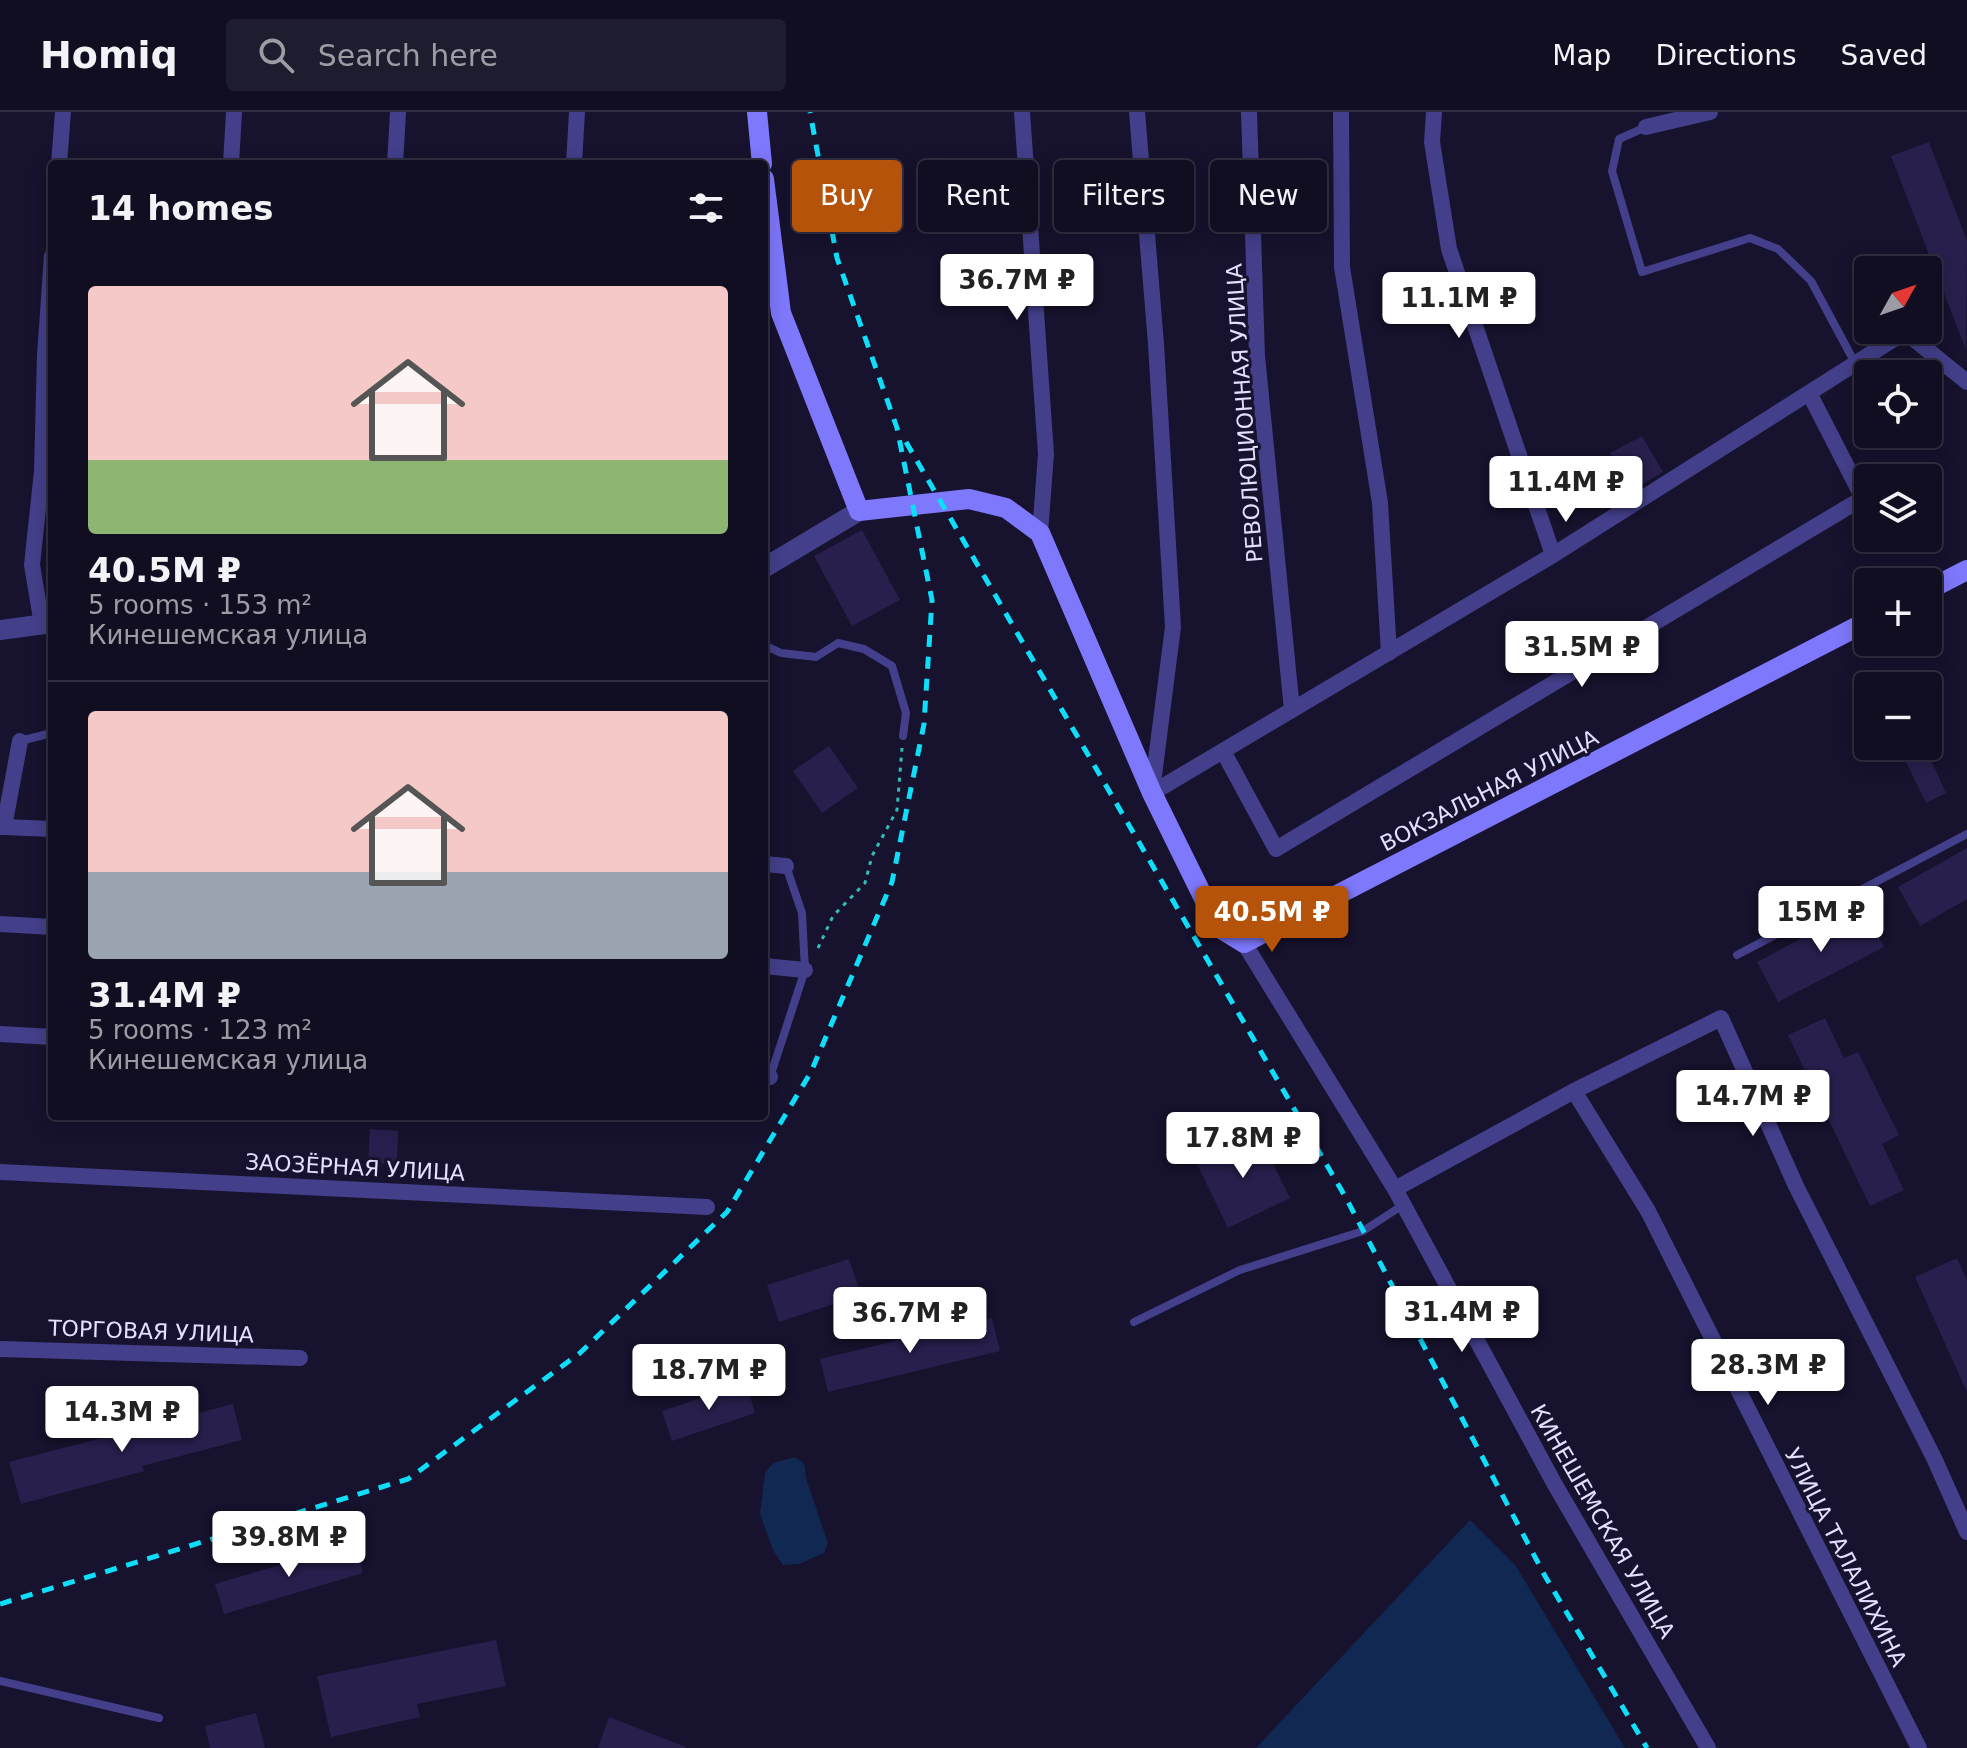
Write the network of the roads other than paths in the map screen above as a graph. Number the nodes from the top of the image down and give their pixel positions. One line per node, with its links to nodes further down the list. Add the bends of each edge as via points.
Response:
1 (63, 112): 13 (street)
2 (234, 112): 14 (street)
3 (398, 112): 15 (street)
4 (577, 112): 16 (street)
5 (757, 112): 17 (main road)
6 (1022, 112): 28 (street, via 1046,454)
7 (1137, 112): 43 (street, via 1173,627)
8 (1249, 112): 38 (street, РЕВОЛЮЦИОННАЯ УЛИЦА, via 1257,356)
9 (1341, 112): 37 (street, via 1342,267 1380,503)
10 (1434, 112): 29 (street, via 1432,142 1449,249)
11 (1710, 112): 12 (street)
12 (1646, 127): 22 (lane, via 1619,139 1612,171 1642,272 1750,238 1778,249 1811,281)
13 (59, 160)
14 (231, 160)
15 (395, 160)
16 (574, 160)
17 (762, 160)
18 (768, 211): 27 (main road, via 781,313)
19 (48, 313): 33 (street, via 42,471 32,565)
20 (1861, 360): 21 (street, via 1905,332)
21 (1940, 360)
22 (1854, 362)
23 (1942, 362): 25 (street)
24 (1854, 365): 26 (street)
25 (1967, 382)
26 (1809, 393): 29 (street); 42 (street, via 1863,498 1276,849)
27 (859, 511): 28 (main road, via 969,499 1006,508); 30 (street)
28 (1040, 533): 43 (main road)
29 (1553, 555): 37 (street)
30 (768, 566)
31 (1967, 570): 32 (main road)
32 (1942, 583)
33 (47, 624): 35 (street)
34 (1854, 628): 51 (main road, ВОКЗАЛЬНАЯ УЛИЦА)
35 (0, 630)
36 (768, 647): 40 (lane, via 816,657 838,643 864,649 892,666 906,713)
37 (1389, 653): 38 (street)
38 (1292, 710): 42 (street)
39 (48, 734): 41 (lane)
40 (903, 736)
41 (20, 741): 44 (street)
42 (1223, 751): 43 (street)
43 (1152, 793): 51 (main road, via 1218,927)
44 (2, 827): 45 (street)
45 (48, 829)
46 (1967, 834): 52 (lane)
47 (768, 864): 48 (street)
48 (786, 866): 54 (lane, via 802,913)
49 (0, 924): 50 (street)
50 (48, 927)
51 (1244, 943): 60 (street, КИНЕШЕМСКАЯ УЛИЦА)
52 (1737, 955)
53 (768, 966): 54 (street)
54 (805, 970): 57 (lane)
55 (0, 1034): 56 (street)
56 (48, 1037)
57 (768, 1074)
58 (1574, 1091): 60 (street); 65 (street, via 1721,1018 1796,1186); 69 (street, УЛИЦА ТАЛАЛИХИНА, via 1648,1211)
59 (0, 1172): 61 (street, ЗАОЗЁРНАЯ УЛИЦА)
60 (1399, 1197): 62 (lane, via 1363,1231 1240,1270); 68 (street, КИНЕШЕМСКАЯ УЛИЦА, via 1554,1483)
61 (707, 1207)
62 (1134, 1322)
63 (0, 1349): 64 (street, ТОРГОВАЯ УЛИЦА)
64 (300, 1358)
65 (1967, 1532)
66 (0, 1681): 67 (lane)
67 (159, 1718)
68 (1708, 1748)
69 (1919, 1748)

